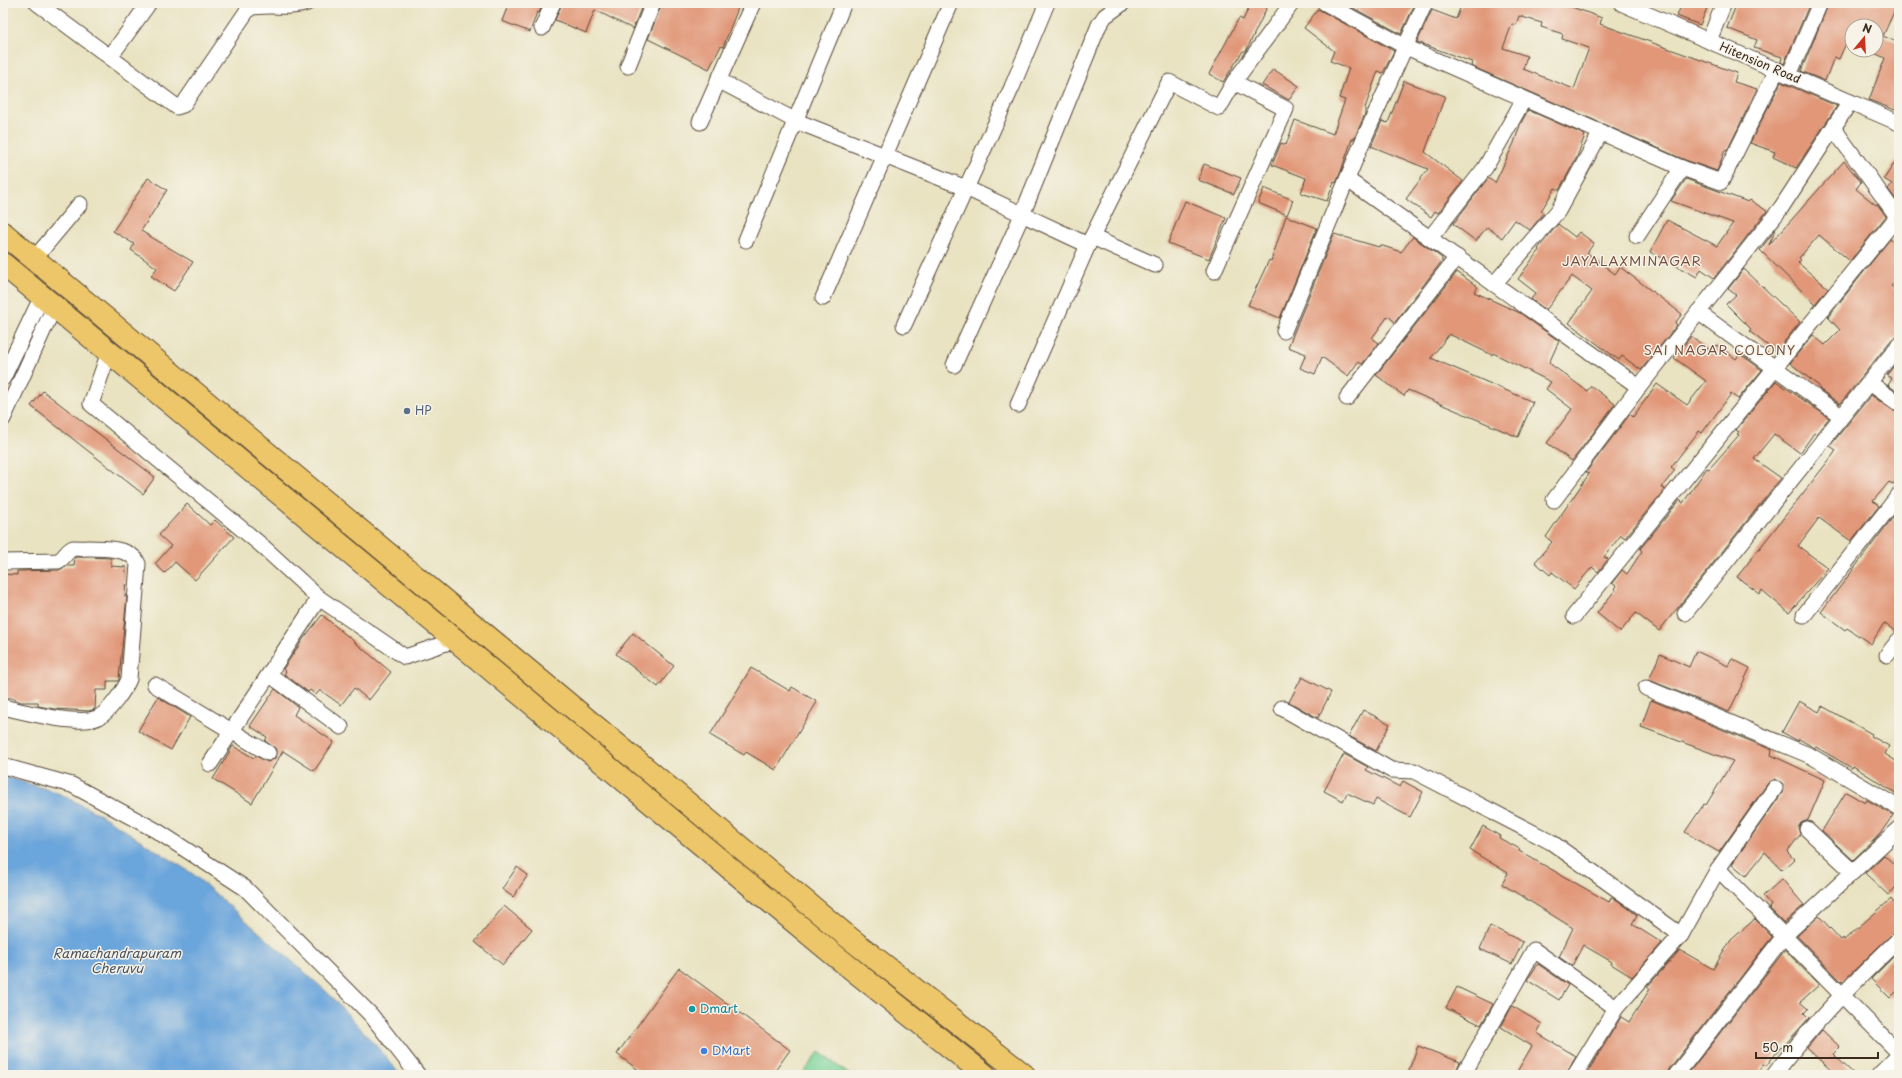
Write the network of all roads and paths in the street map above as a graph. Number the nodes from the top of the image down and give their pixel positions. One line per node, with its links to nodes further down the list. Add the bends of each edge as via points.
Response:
1 (149, 3): 20 (street)
2 (307, 3): 20 (street, via 260,5 249,8 184,105 177,107)
3 (553, 3): 17 (street)
4 (653, 3): 21 (street)
5 (752, 3): 23 (street)
6 (844, 3): 27 (street)
7 (951, 3): 32 (street)
8 (1047, 3): 35 (street)
9 (1123, 3): 37 (street, via 1105,16 1099,25)
10 (1292, 3): 24 (street)
11 (1325, 3): 19 (street)
12 (1424, 3): 19 (street)
13 (1724, 3): 18 (street)
14 (1820, 3): 22 (street)
15 (1627, 4): 18 (street, Hitension Road)
16 (44, 5): 20 (street)
17 (542, 28)
18 (1709, 41): 22 (street, Hitension Road)
19 (1406, 47): 25 (street); 34 (street)
20 (110, 56)
21 (628, 66)
22 (1783, 73): 26 (street, Hitension Road); 33 (street, via 1721,182)
23 (718, 80): 27 (street); 28 (street)
24 (1234, 82): 43 (street, via 1219,108 1169,82); 48 (street, via 1286,109)
25 (1524, 99): 31 (street); 41 (street, via 1485,168)
26 (1850, 102): 29 (street, Hitension Road); 30 (street)
27 (796, 121): 32 (street); 42 (street)
28 (700, 122)
29 (1899, 123)
30 (1834, 129): 38 (street); 52 (street, via 1781,208)
31 (1601, 132): 33 (street); 49 (street, via 1558,211)
32 (884, 157): 35 (street); 50 (street)
33 (1682, 168): 40 (street)
34 (1348, 180): 41 (street); 54 (street)
35 (966, 188): 37 (street); 53 (street)
36 (80, 204): 45 (street)
37 (1022, 215): 43 (street); 57 (street)
38 (1898, 218): 58 (street)
39 (3, 233): 45 (highway)
40 (1637, 236)
41 (1430, 238): 44 (street)
42 (746, 240)
43 (1090, 241): 47 (street); 64 (street)
44 (1457, 257): 49 (street); 62 (street)
45 (34, 259): 101 (highway, via 847,936)
46 (3, 264): 51 (highway)
47 (1155, 265)
48 (1214, 271)
49 (1494, 284): 61 (street)
50 (823, 298)
51 (48, 301): 56 (highway); 59 (street); 66 (street)
52 (1698, 312): 58 (street); 61 (street)
53 (904, 325)
54 (1284, 332)
55 (1899, 345): 60 (street)
56 (109, 352): 70 (street, via 91,404 260,544); 74 (highway)
57 (954, 365)
58 (1774, 368): 65 (street); 73 (street)
59 (3, 378)
60 (1870, 383): 63 (street); 65 (street)
61 (1639, 387): 68 (street)
62 (1347, 398)
63 (1899, 404)
64 (1018, 405)
65 (1841, 416): 71 (street)
66 (3, 419)
67 (1899, 495): 72 (street)
68 (1554, 500)
69 (3, 562): 80 (street, via 58,561 73,548 119,550 134,556 138,564 129,679 104,714 91,720 45,717)
70 (318, 598): 74 (street, via 405,657); 77 (street)
71 (1685, 613)
72 (1804, 615)
73 (1574, 616)
74 (455, 640): 100 (highway, via 833,954)
75 (1899, 640): 76 (street)
76 (1887, 655)
77 (270, 675): 82 (street); 83 (street)
78 (155, 685): 83 (street)
79 (1646, 688): 88 (street, via 1811,756)
80 (3, 707)
81 (1282, 708): 93 (street, via 1391,770 1414,770 1551,842)
82 (341, 727)
83 (232, 730): 84 (street); 85 (street)
84 (268, 753)
85 (210, 764)
86 (3, 766): 99 (street, via 72,785 157,831 245,888 370,1015)
87 (1775, 788): 91 (street)
88 (1899, 808)
89 (1807, 829): 92 (street)
90 (1899, 829): 92 (street)
91 (1718, 869): 93 (street); 94 (street)
92 (1853, 872): 94 (street)
93 (1681, 935): 97 (street)
94 (1784, 936): 96 (street); 104 (street)
95 (1899, 939): 96 (street)
96 (1842, 994): 98 (street); 105 (street, via 1792,1050)
97 (1616, 1008): 102 (street, via 1534,950); 103 (street)
98 (1899, 1054): 106 (street)
99 (418, 1075)
100 (985, 1075)
101 (1024, 1075)
102 (1463, 1075)
103 (1575, 1075)
104 (1676, 1075)
105 (1774, 1075)
106 (1879, 1075)

